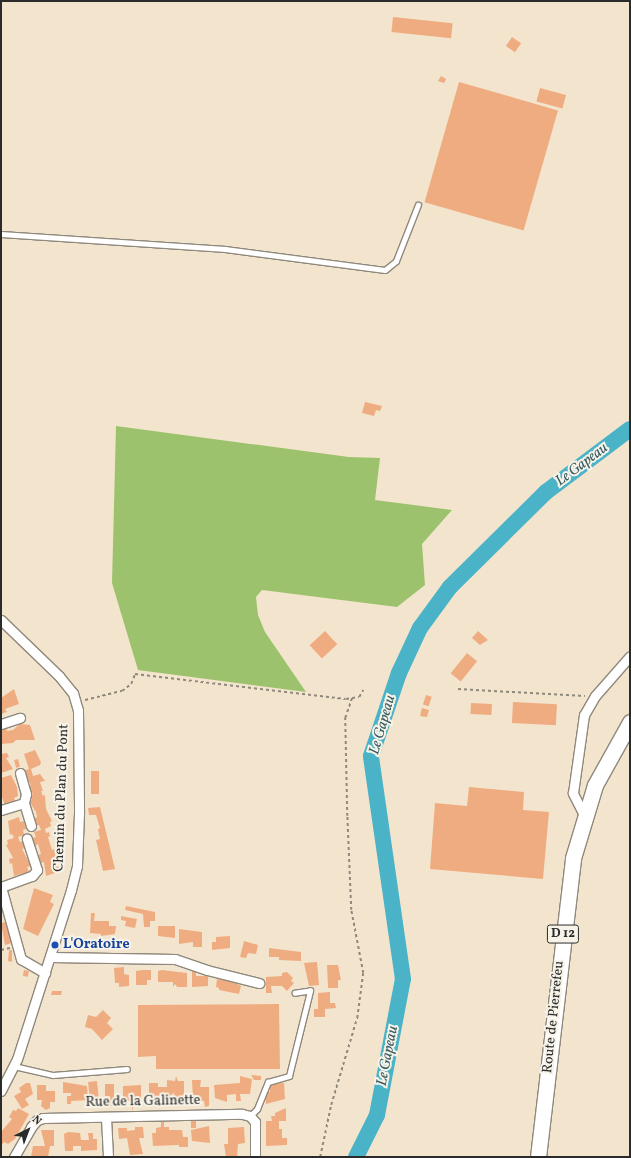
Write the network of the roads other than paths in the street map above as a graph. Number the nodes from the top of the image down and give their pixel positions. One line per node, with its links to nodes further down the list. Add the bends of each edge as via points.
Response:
1 (418, 205): 2 (lane, via 396,261 385,270 225,249)
2 (1, 234)
3 (1, 620): 15 (street, Chemin du Plan du Pont, via 59,676 76,702 77,866)
4 (630, 656): 11 (street, via 595,696 584,715 573,793)
5 (20, 718): 7 (street)
6 (630, 722): 11 (main road, Route de Pierrefeu / D 12, via 606,762)
7 (1, 724)
8 (20, 773): 9 (street, via 26,794)
9 (24, 802): 10 (street); 12 (street)
10 (1, 810)
11 (584, 815): 27 (main road, Route de Pierrefeu / D 12, via 569,884)
12 (31, 826)
13 (26, 839): 14 (street, via 37,870 32,876)
14 (1, 887): 16 (street, via 21,959)
15 (50, 957): 16 (street, Chemin du Plan du Pont); 17 (street, via 175,959)
16 (45, 973): 19 (street, Chemin du Plan du Pont)
17 (259, 983)
18 (295, 993): 22 (lane, via 310,991 289,1076 268,1082 257,1109)
19 (14, 1066): 20 (lane, via 53,1075); 21 (street, Chemin du Plan du Pont)
20 (127, 1069)
21 (1, 1091)
22 (250, 1116): 23 (street, Rue de la Galinette); 26 (street, via 255,1122)
23 (106, 1118): 24 (street, Rue de la Galinette, via 37,1120); 25 (street)
24 (14, 1157)
25 (108, 1157)
26 (255, 1157)
27 (538, 1157)

